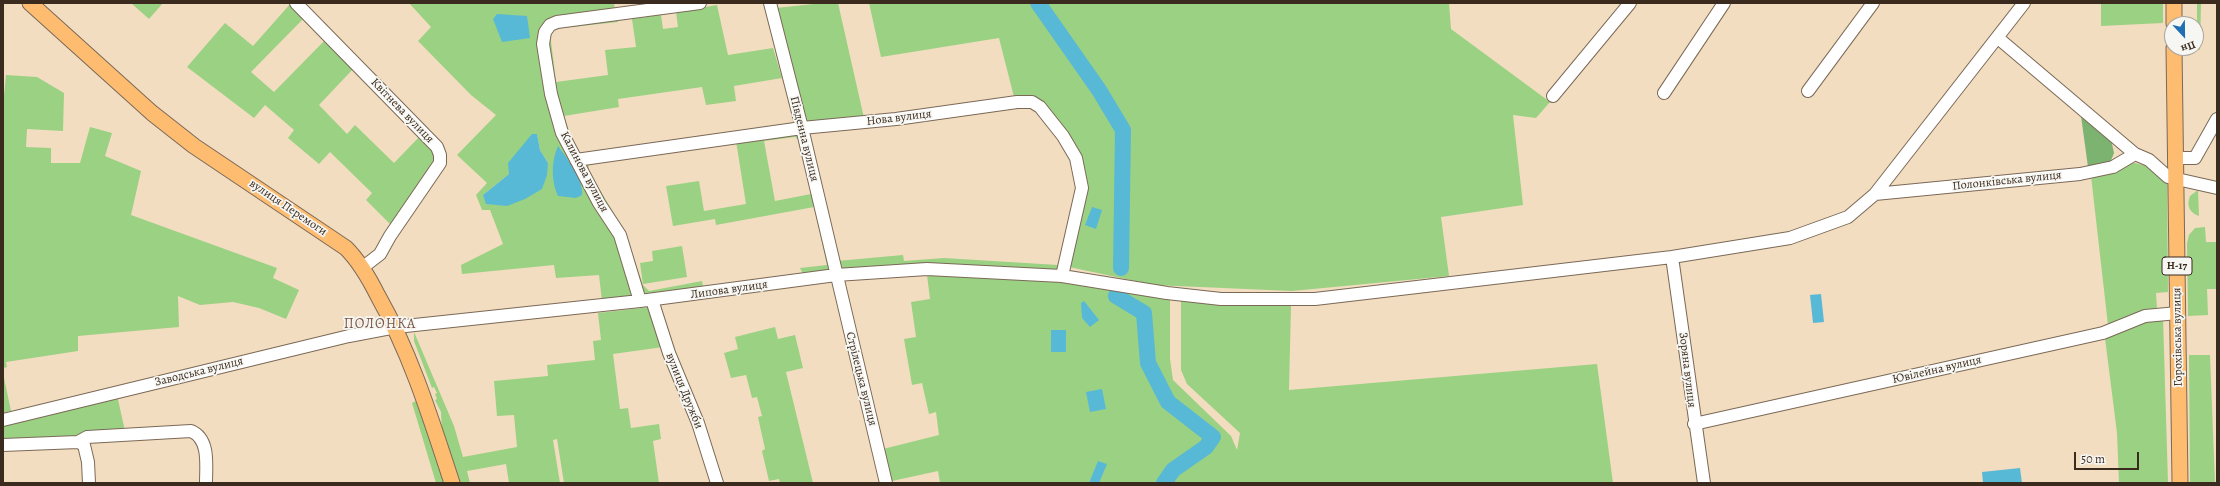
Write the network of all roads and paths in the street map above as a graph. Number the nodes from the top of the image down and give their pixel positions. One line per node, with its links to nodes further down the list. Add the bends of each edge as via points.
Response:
1 (30, 3): 25 (main road, вулиця Перемоги, via 152,113 194,146 346,248)
2 (296, 3): 25 (street, Квітнева вулиця, via 438,147 440,155 440,163 380,254)
3 (700, 3): 20 (street, Калинова вулиця, via 557,22 544,32 543,44 551,94 562,133)
4 (772, 3): 17 (street, Південна вулиця)
5 (1630, 3): 15 (street)
6 (1724, 3): 14 (street)
7 (1874, 3): 13 (street)
8 (2024, 3): 11 (street, Липова вулиця)
9 (2174, 3): 10 (main road)
10 (2174, 16)
11 (1998, 38): 18 (street); 23 (street, Липова вулиця)
12 (2174, 56): 19 (main road, Горохівська вулиця / Н-17)
13 (1808, 91)
14 (1664, 93)
15 (1553, 96)
16 (2217, 119): 19 (street, via 2195,158)
17 (802, 128): 20 (street, Нова вулиця); 26 (street, Південна вулиця); 27 (street, Нова вулиця, via 1032,102 1040,107 1063,136 1076,158 1082,188)
18 (2135, 154): 21 (street, via 2149,160 2168,177); 23 (street, Полонківська вулиця, via 2112,167 2080,174)
19 (2176, 158): 21 (main road, Горохівська вулиця / Н-17)
20 (576, 160): 28 (street, Калинова вулиця, via 599,203 620,234)
21 (2176, 178): 22 (street); 29 (main road, Горохівська вулиця / Н-17)
22 (2217, 188)
23 (1874, 194): 24 (street, Липова вулиця, via 1848,217 1790,238)
24 (1672, 257): 27 (street, Липова вулиця, via 1315,299 1221,299); 32 (street, Зоряна вулиця)
25 (362, 268): 30 (main road, вулиця Перемоги)
26 (836, 275): 27 (street, Липова вулиця, via 927,269); 28 (street, Липова вулиця); 39 (street, Стрілецька вулиця)
27 (1062, 276)
28 (646, 301): 30 (street, Липова вулиця); 38 (street, вулиця Дружби, via 698,422)
29 (2178, 313): 32 (street, Ювілейна вулиця, via 2144,316 2103,333); 41 (main road, Горохівська вулиця / Н-17)
30 (396, 327): 31 (street, Заводська вулиця, via 349,336); 37 (main road, вулиця Перемоги, via 424,398)
31 (3, 420)
32 (1694, 424): 40 (street, Зоряна вулиця)
33 (78, 442): 34 (street); 35 (street, via 84,445 86,452); 36 (street, via 87,436 191,431 198,434 203,441)
34 (3, 445)
35 (89, 483)
36 (206, 483)
37 (452, 483)
38 (717, 483)
39 (886, 483)
40 (1704, 483)
41 (2180, 483)

